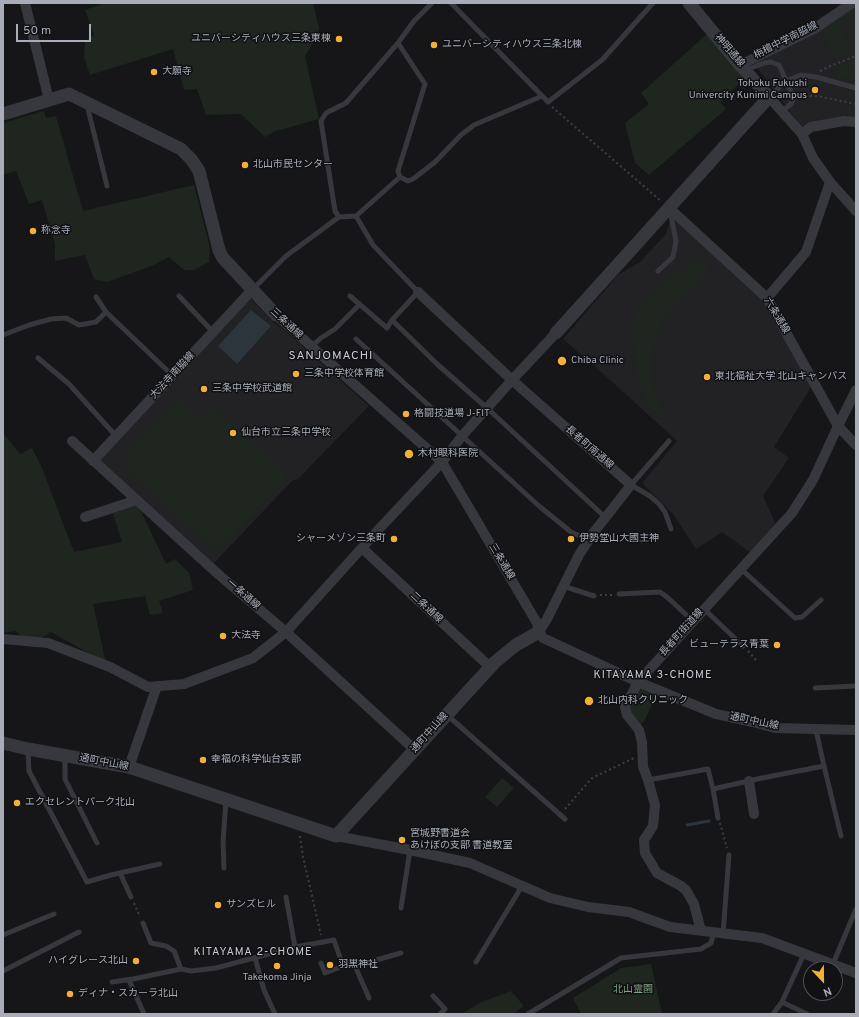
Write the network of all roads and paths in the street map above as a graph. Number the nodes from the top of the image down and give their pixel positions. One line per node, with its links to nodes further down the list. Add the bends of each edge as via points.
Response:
1 (25, 3): 16 (street)
2 (432, 3): 7 (lane, via 414,21)
3 (451, 3): 13 (lane)
4 (653, 3): 17 (lane, via 602,60)
5 (689, 3): 10 (street, 神明通線)
6 (852, 3): 10 (street, 栴檀中学南脇線, via 814,29)
7 (398, 43): 24 (lane, via 425,84 398,172); 30 (lane, via 346,103 326,113 321,122 335,211)
8 (856, 56): 9 (path)
9 (830, 66)
10 (743, 68): 11 (lane, via 776,63); 15 (street, 神明通線)
11 (786, 81): 12 (lane, via 807,76); 14 (lane); 15 (lane)
12 (856, 88)
13 (542, 96): 17 (lane); 24 (lane, via 474,125 430,167 413,179 408,181)
14 (793, 96): 19 (path, via 817,96); 20 (lane, via 791,104)
15 (769, 97): 20 (street, 神明通線); 27 (street)
16 (49, 100): 18 (street, 三条通線, via 69,94); 21 (street, 三条通線)
17 (548, 102): 27 (path)
18 (87, 103): 26 (lane); 32 (street, 三条通線, via 181,149 192,158 199,171 219,250)
19 (856, 104)
20 (782, 111): 23 (street, 神明通線)
21 (3, 114)
22 (856, 122): 23 (street, via 844,121 811,127)
23 (802, 134): 25 (street, 神明通線, via 813,158)
24 (400, 177): 29 (lane)
25 (830, 182): 28 (street, 神明通線); 37 (street, via 806,252)
26 (108, 186)
27 (669, 208): 31 (lane, via 676,241 673,257); 37 (street, 六条通線); 43 (street)
28 (856, 211)
29 (356, 216): 30 (lane); 33 (lane, via 374,246)
30 (339, 217): 32 (lane, via 286,256)
31 (658, 271)
32 (252, 290): 40 (street, 三条通線); 42 (street, 大法寺南脇線)
33 (418, 292): 41 (lane); 49 (street, 長者町南通線)
34 (179, 296): 42 (lane)
35 (350, 296): 38 (lane)
36 (96, 297): 39 (lane)
37 (767, 298): 52 (street, 六条通線)
38 (359, 305): 41 (lane, via 387,328); 46 (lane, via 335,329)
39 (106, 312): 44 (lane, via 96,322 79,326 66,318 51,319); 48 (lane)
40 (276, 316): 46 (street, 三条通線)
41 (392, 320): 51 (lane)
42 (213, 332): 48 (street, 大法寺南脇線)
43 (556, 333): 49 (street)
44 (3, 335)
45 (356, 339): 54 (lane)
46 (311, 347): 59 (street, 三条通線)
47 (38, 358): 53 (lane, via 69,384)
48 (173, 376): 53 (street, 大法寺南脇線)
49 (512, 380): 51 (street); 60 (street, 長者町南通線)
50 (856, 390): 52 (street, 長者町街道線)
51 (487, 408): 54 (street); 63 (lane)
52 (838, 426): 57 (street, 六条通線); 67 (street, 長者町街道線, via 814,480 792,513)
53 (116, 436): 58 (street, 大法寺南脇線)
54 (462, 436): 59 (street); 65 (lane, via 560,524)
55 (72, 441): 58 (street, 一条通線)
56 (669, 441): 60 (lane)
57 (856, 445)
58 (93, 461): 61 (street, 一条通線)
59 (442, 462): 66 (street); 75 (street, 三条通線, via 537,623)
60 (631, 485): 63 (street); 64 (lane, via 659,504)
61 (137, 500): 62 (street); 74 (street, 一条通線)
62 (85, 517)
63 (606, 517): 65 (street)
64 (671, 529)
65 (589, 540): 68 (street, via 578,555)
66 (362, 548): 74 (street); 79 (street, 二条通線)
67 (741, 569): 71 (lane, via 795,618 802,617); 72 (street, 長者町街道線)
68 (563, 586): 70 (lane); 75 (street)
69 (619, 594): 70 (path); 73 (lane, via 660,592)
70 (594, 596)
71 (821, 600)
72 (704, 609): 73 (street, 長者町街道線); 77 (lane)
73 (693, 621): 80 (street, 長者町街道線)
74 (286, 632): 81 (street, via 253,658 184,684); 89 (street, 一条通線)
75 (539, 632): 79 (street, 通町中山線, via 516,645); 80 (street, 通町中山線, via 543,638)
76 (3, 639): 81 (street, via 48,643 110,667 148,686)
77 (743, 646): 78 (path)
78 (756, 660)
79 (490, 667): 84 (street, 通町中山線)
80 (638, 682): 85 (street, 通町中山線, via 716,714 775,728); 90 (street, 長者町街道線, via 625,707 639,730)
81 (157, 686): 93 (street)
82 (856, 686): 83 (lane)
83 (814, 688)
84 (447, 715): 89 (street, 通町中山線); 98 (lane)
85 (816, 730): 86 (street, 通町中山線); 92 (lane)
86 (856, 730)
87 (3, 743): 88 (street, 通町中山線)
88 (28, 749): 91 (street, 通町中山線); 110 (lane, via 29,771 87,882)
89 (415, 750): 103 (street, 通町中山線)
90 (642, 754): 94 (street, 長者町街道線, via 642,767); 98 (path, via 592,778)
91 (65, 755): 93 (street, 通町中山線); 105 (lane, via 65,779)
92 (824, 766): 95 (lane); 104 (lane)
93 (129, 768): 97 (street, 通町中山線)
94 (648, 780): 96 (lane, via 708,769); 118 (street, 長者町街道線, via 655,805 653,826 644,840 645,852 657,873 686,890 694,904)
95 (749, 781): 96 (lane); 99 (street)
96 (713, 789): 100 (lane)
97 (226, 799): 102 (street, 通町中山線); 109 (lane)
98 (560, 814): 101 (lane)
99 (754, 814)
100 (718, 818): 107 (path)
101 (565, 819)
102 (303, 825): 103 (street, 通町中山線); 122 (path, via 300,834 303,857)
103 (336, 836): 106 (street)
104 (841, 836)
105 (97, 843)
106 (410, 850): 111 (street, via 470,863); 114 (lane)
107 (729, 855): 120 (lane)
108 (160, 864): 110 (lane)
109 (224, 868)
110 (120, 873): 112 (lane)
111 (522, 886): 118 (street, via 550,898 588,907 629,912 670,927); 129 (lane)
112 (131, 897): 117 (path)
113 (286, 897): 123 (lane)
114 (401, 908)
115 (856, 909): 128 (lane)
116 (54, 914): 121 (lane)
117 (143, 923): 134 (lane, via 151,943 166,946 174,951)
118 (701, 931): 120 (street)
119 (79, 932): 135 (lane)
120 (718, 933): 125 (street, via 762,938); 145 (lane, via 711,943 701,949 621,958)
121 (3, 935)
122 (322, 942): 123 (lane); 131 (lane, via 334,940)
123 (295, 947): 126 (lane)
124 (401, 953): 132 (lane)
125 (804, 954): 127 (street); 141 (lane)
126 (255, 958): 134 (lane, via 216,968); 143 (lane)
127 (824, 961)
128 (834, 961)
129 (476, 962)
130 (321, 963): 131 (lane, via 325,973)
131 (344, 966): 132 (lane)
132 (355, 966): 140 (lane)
133 (843, 968): 136 (street)
134 (181, 969): 137 (lane)
135 (3, 971)
136 (856, 973)
137 (129, 980): 138 (lane); 142 (lane)
138 (112, 982)
139 (433, 996): 144 (lane, via 445,1009)
140 (370, 998)
141 (782, 1002): 146 (lane); 147 (lane)
142 (144, 1014)
143 (274, 1014)
144 (440, 1014)
145 (528, 1014)
146 (773, 1014)
147 (807, 1014)

